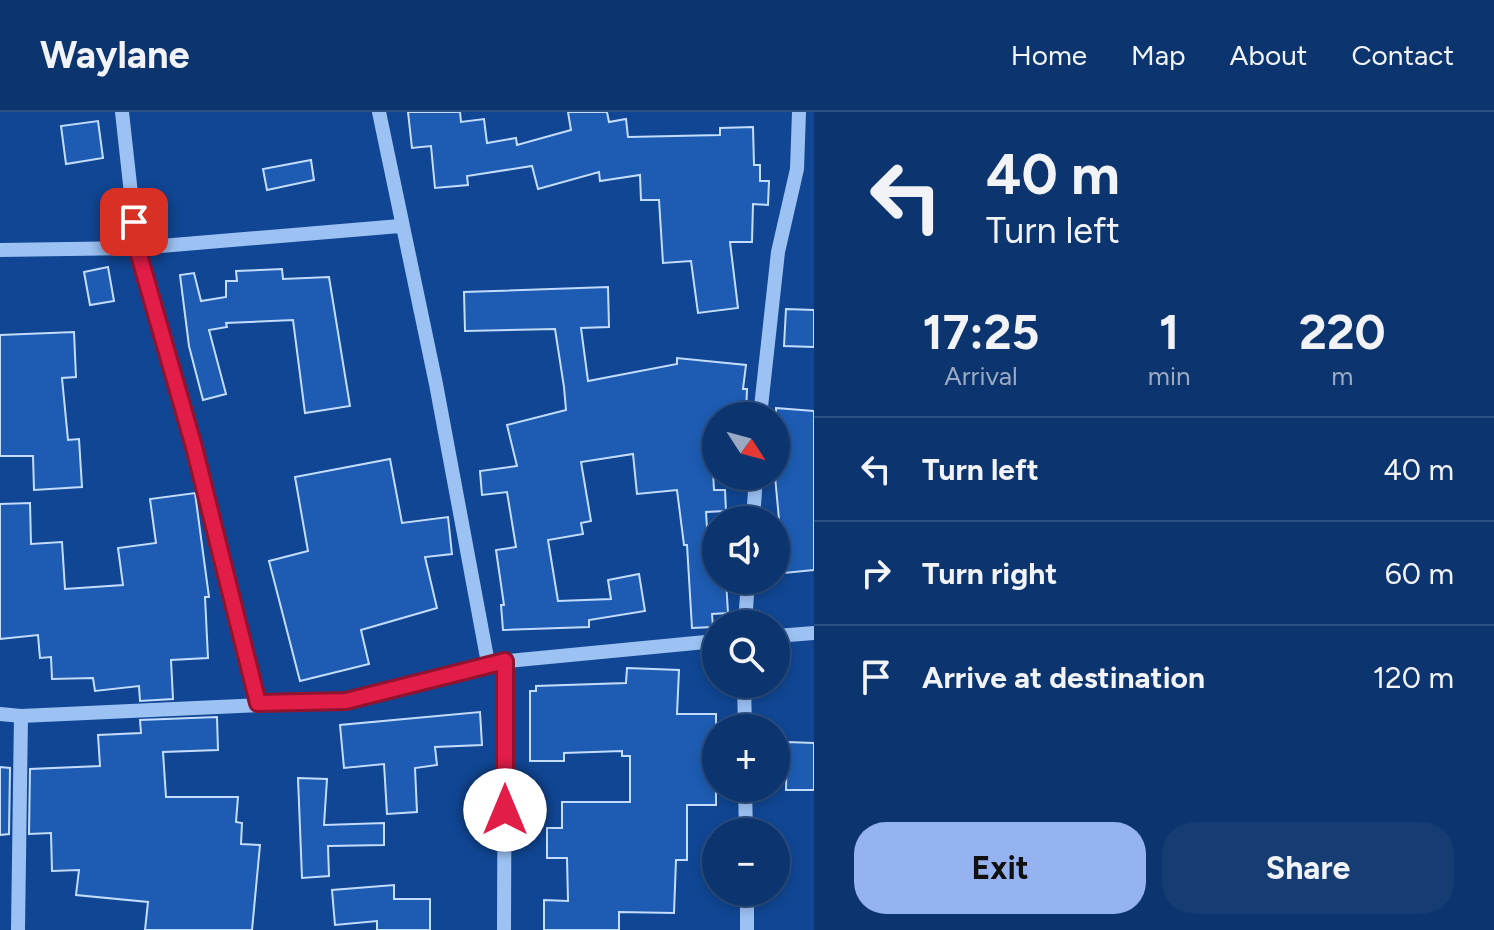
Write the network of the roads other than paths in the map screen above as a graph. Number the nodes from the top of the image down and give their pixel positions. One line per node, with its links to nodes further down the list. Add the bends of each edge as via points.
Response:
1 (122, 112): 5 (street)
2 (379, 112): 4 (street)
3 (799, 112): 7 (street, via 797,169 778,252)
4 (400, 226): 5 (street); 12 (street, via 436,384)
5 (137, 248): 6 (street); 13 (street)
6 (0, 250)
7 (762, 402)
8 (814, 633): 9 (street)
9 (790, 635)
10 (702, 642): 11 (street)
11 (505, 661): 12 (street); 18 (street)
12 (488, 663): 13 (street, via 346,701)
13 (258, 703): 15 (street)
14 (0, 714): 15 (street)
15 (21, 716): 17 (street)
16 (747, 906): 19 (street)
17 (18, 930)
18 (504, 930)
19 (747, 930)

